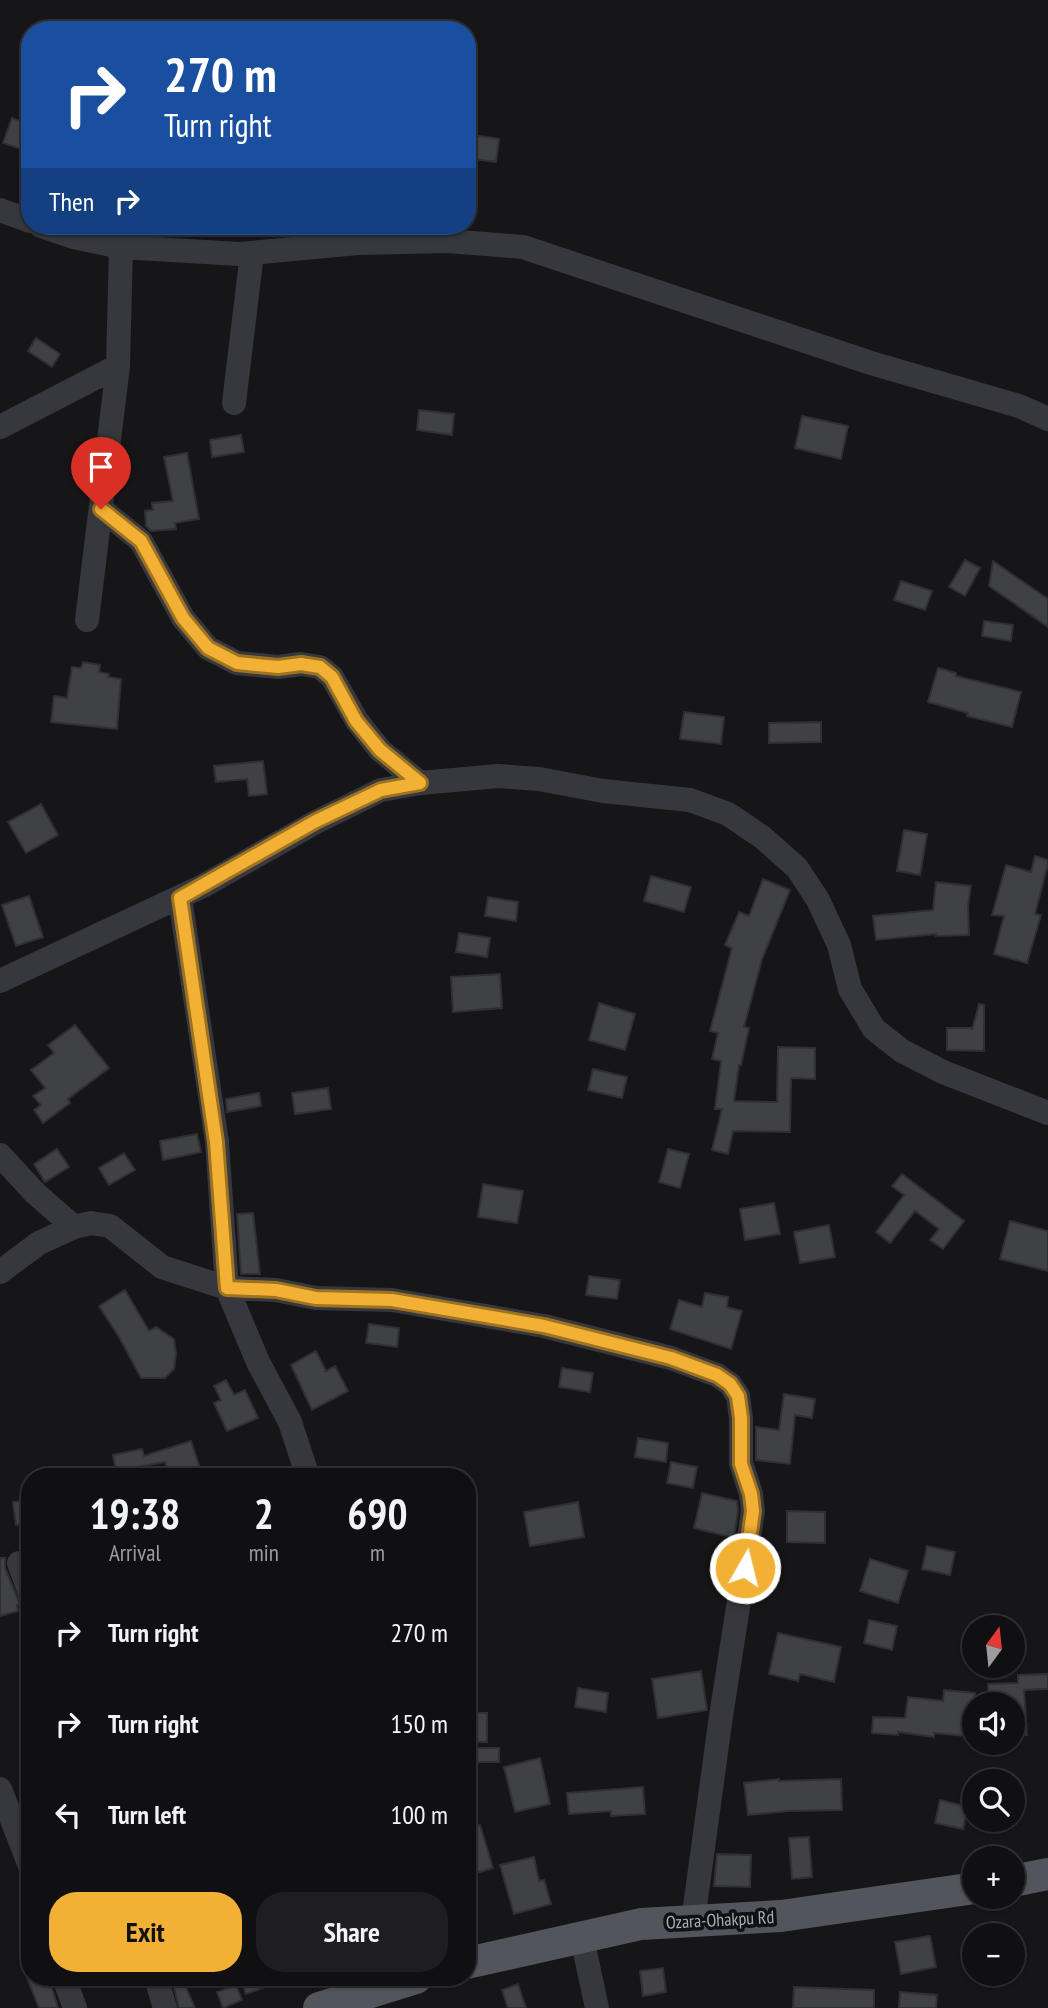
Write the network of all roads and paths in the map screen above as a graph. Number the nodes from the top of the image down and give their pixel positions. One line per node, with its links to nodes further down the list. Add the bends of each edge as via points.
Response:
1 (0, 210): 2 (street)
2 (21, 218)
3 (67, 235): 4 (street)
4 (121, 247): 5 (street); 6 (street)
5 (252, 253): 7 (street); 8 (street, via 358,243 448,241 523,247 846,355 1019,405)
6 (118, 366): 9 (street); 10 (street)
7 (234, 403)
8 (1048, 419)
9 (0, 427)
10 (101, 509): 11 (street); 12 (street, via 141,541 183,618 208,648 237,663 320,667 332,677 356,721 380,750)
11 (87, 620)
12 (420, 783): 13 (street, via 381,790 316,821); 15 (street, via 498,776 538,779 690,800 728,814 797,868 818,900 839,945 850,989 874,1028 902,1051 943,1072)
13 (180, 898): 14 (street); 19 (street, via 216,1142)
14 (0, 981)
15 (1048, 1113)
16 (0, 1155): 17 (street)
17 (74, 1227): 18 (street, via 39,1243); 19 (street, via 91,1223 110,1226 162,1267)
18 (0, 1272)
19 (227, 1288): 20 (street, via 290,1422); 28 (street, via 316,1298 392,1300 544,1326 671,1358 730,1384 738,1396 741,1464 753,1511)
20 (305, 1468)
21 (19, 1563): 22 (street)
22 (21, 1569)
23 (0, 1788): 24 (street)
24 (21, 1843)
25 (1048, 1874): 26 (main road)
26 (1025, 1879)
27 (962, 1890): 28 (main road, Ozara-Ohakpu Rd, via 781,1916)
28 (693, 1921): 29 (main road, Ozara-Ohakpu Rd, via 641,1924)
29 (582, 1938): 30 (main road, Ozara-Ohakpu Rd); 37 (street)
30 (476, 1961)
31 (67, 1986): 34 (street)
32 (158, 1986): 35 (street)
33 (390, 1986): 36 (main road)
34 (75, 2008)
35 (164, 2008)
36 (319, 2008)
37 (597, 2008)

